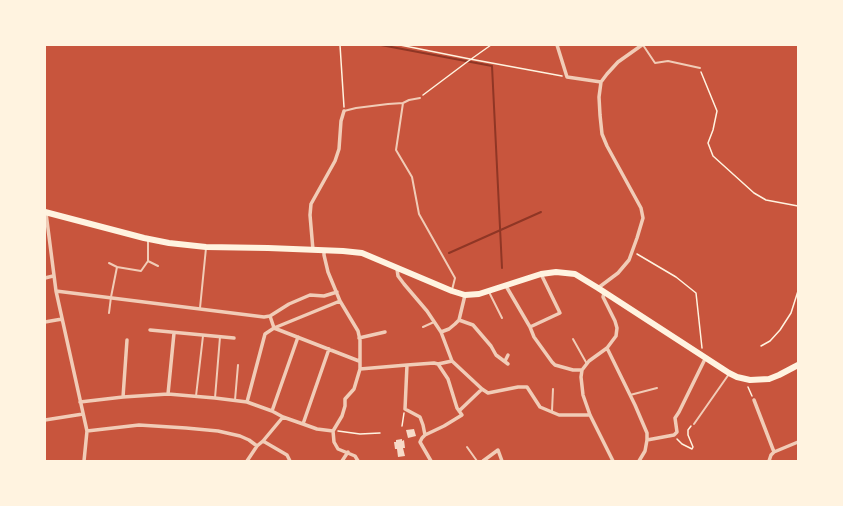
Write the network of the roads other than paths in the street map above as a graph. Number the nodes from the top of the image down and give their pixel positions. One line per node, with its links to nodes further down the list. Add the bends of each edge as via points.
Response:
1 (557, 45): 4 (street, via 567,77)
2 (642, 45): 3 (lane, via 655,63 668,61); 4 (street, via 618,62)
3 (700, 68)
4 (601, 82): 22 (street, via 599,97 602,134 641,208 643,218 629,260 618,273)
5 (420, 98): 6 (lane)
6 (403, 103): 7 (lane); 24 (lane, via 396,150 412,177 419,214 455,278)
7 (344, 111): 11 (street, via 339,149 311,204)
8 (45, 212): 9 (main road); 19 (street)
9 (148, 239): 10 (main road); 13 (lane)
10 (206, 246): 11 (main road); 31 (lane)
11 (313, 250): 12 (main road)
12 (324, 250): 17 (main road, via 362,253); 26 (street, via 328,272)
13 (148, 261): 15 (lane, via 141,271); 16 (lane)
14 (109, 264): 15 (lane)
15 (117, 266): 29 (lane)
16 (158, 266)
17 (397, 269): 24 (main road); 38 (street, via 398,276)
18 (541, 274): 21 (main road); 22 (main road, via 574,274); 40 (street, via 560,313)
19 (53, 276): 20 (street); 23 (street)
20 (45, 278)
21 (506, 286): 25 (main road); 40 (street)
22 (598, 288): 27 (main road)
23 (56, 291): 29 (street); 35 (street)
24 (452, 291): 28 (main road)
25 (488, 291): 28 (main road); 34 (lane)
26 (336, 292): 30 (street); 33 (street, via 324,296 310,295)
27 (604, 293): 53 (street, via 603,297 617,328 616,336); 56 (main road)
28 (465, 294): 36 (street)
29 (111, 297): 31 (street); 32 (lane)
30 (340, 301): 41 (street); 50 (street, via 358,331)
31 (200, 308): 33 (street)
32 (109, 313)
33 (270, 316): 41 (street)
34 (502, 318)
35 (62, 319): 37 (street); 81 (street)
36 (459, 320): 44 (street); 55 (street, via 473,325 496,356 506,363)
37 (45, 322)
38 (434, 322): 39 (lane); 44 (street)
39 (423, 327)
40 (530, 327): 69 (street, via 534,337 555,365)
41 (274, 328): 48 (street); 82 (street, via 265,334)
42 (150, 330): 45 (street)
43 (385, 332): 50 (street)
44 (441, 332): 59 (street)
45 (174, 333): 46 (street); 74 (street)
46 (203, 336): 47 (street); 76 (lane)
47 (220, 337): 49 (street); 78 (lane)
48 (298, 337): 54 (street); 83 (street)
49 (234, 338)
50 (359, 338): 58 (street)
51 (573, 339): 64 (lane)
52 (127, 340): 60 (street)
53 (607, 348): 64 (street); 75 (street)
54 (329, 350): 58 (street); 90 (street)
55 (508, 356)
56 (704, 356): 70 (main road); 95 (street, via 675,418 677,432 674,435)
57 (430, 358): 62 (lane)
58 (359, 361): 68 (street)
59 (452, 361): 63 (street); 72 (street)
60 (125, 362): 61 (street); 77 (street)
61 (131, 362)
62 (430, 364): 63 (street); 66 (street)
63 (438, 364): 84 (street, via 448,379 456,408)
64 (587, 364): 69 (street)
65 (238, 365): 79 (lane)
66 (407, 365): 68 (street); 94 (street, via 404,409 420,417)
67 (798, 365): 70 (main road, via 769,379 745,380)
68 (360, 369): 93 (street, via 354,389 345,399 342,416)
69 (582, 370): 87 (street, via 583,395)
70 (729, 373): 91 (lane)
71 (658, 388): 75 (lane)
72 (482, 389): 84 (street); 85 (street, via 488,393 527,387 540,407)
73 (553, 389): 85 (lane)
74 (168, 394): 76 (street); 77 (street)
75 (630, 395): 95 (street, via 647,433)
76 (196, 396): 78 (street)
77 (123, 397): 81 (street)
78 (214, 398): 79 (street)
79 (235, 400): 82 (street)
80 (754, 400): 101 (street)
81 (80, 402): 86 (street)
82 (247, 402): 83 (street)
83 (272, 411): 88 (street)
84 (460, 411): 94 (street, via 462,415)
85 (552, 412): 87 (street, via 559,415)
86 (84, 414): 89 (street); 92 (street)
87 (590, 414): 111 (street)
88 (283, 417): 90 (street); 96 (street)
89 (45, 420)
90 (303, 424): 93 (street)
91 (694, 424)
92 (87, 431): 98 (street, via 139,425 186,428 240,436); 102 (street)
93 (334, 431): 100 (street, via 334,442 338,449)
94 (425, 435): 107 (street, via 420,442)
95 (647, 440): 112 (street, via 645,451)
96 (263, 441): 98 (street); 104 (street, via 287,455)
97 (798, 442): 101 (street)
98 (257, 446): 103 (street)
99 (467, 447): 108 (lane)
100 (348, 452): 105 (street); 106 (street)
101 (774, 452): 113 (street)
102 (84, 461)
103 (247, 461)
104 (290, 461)
105 (342, 461)
106 (358, 461)
107 (431, 461)
108 (477, 461)
109 (483, 461): 110 (street, via 498,450)
110 (502, 461)
111 (612, 461)
112 (639, 461)
113 (769, 461)

